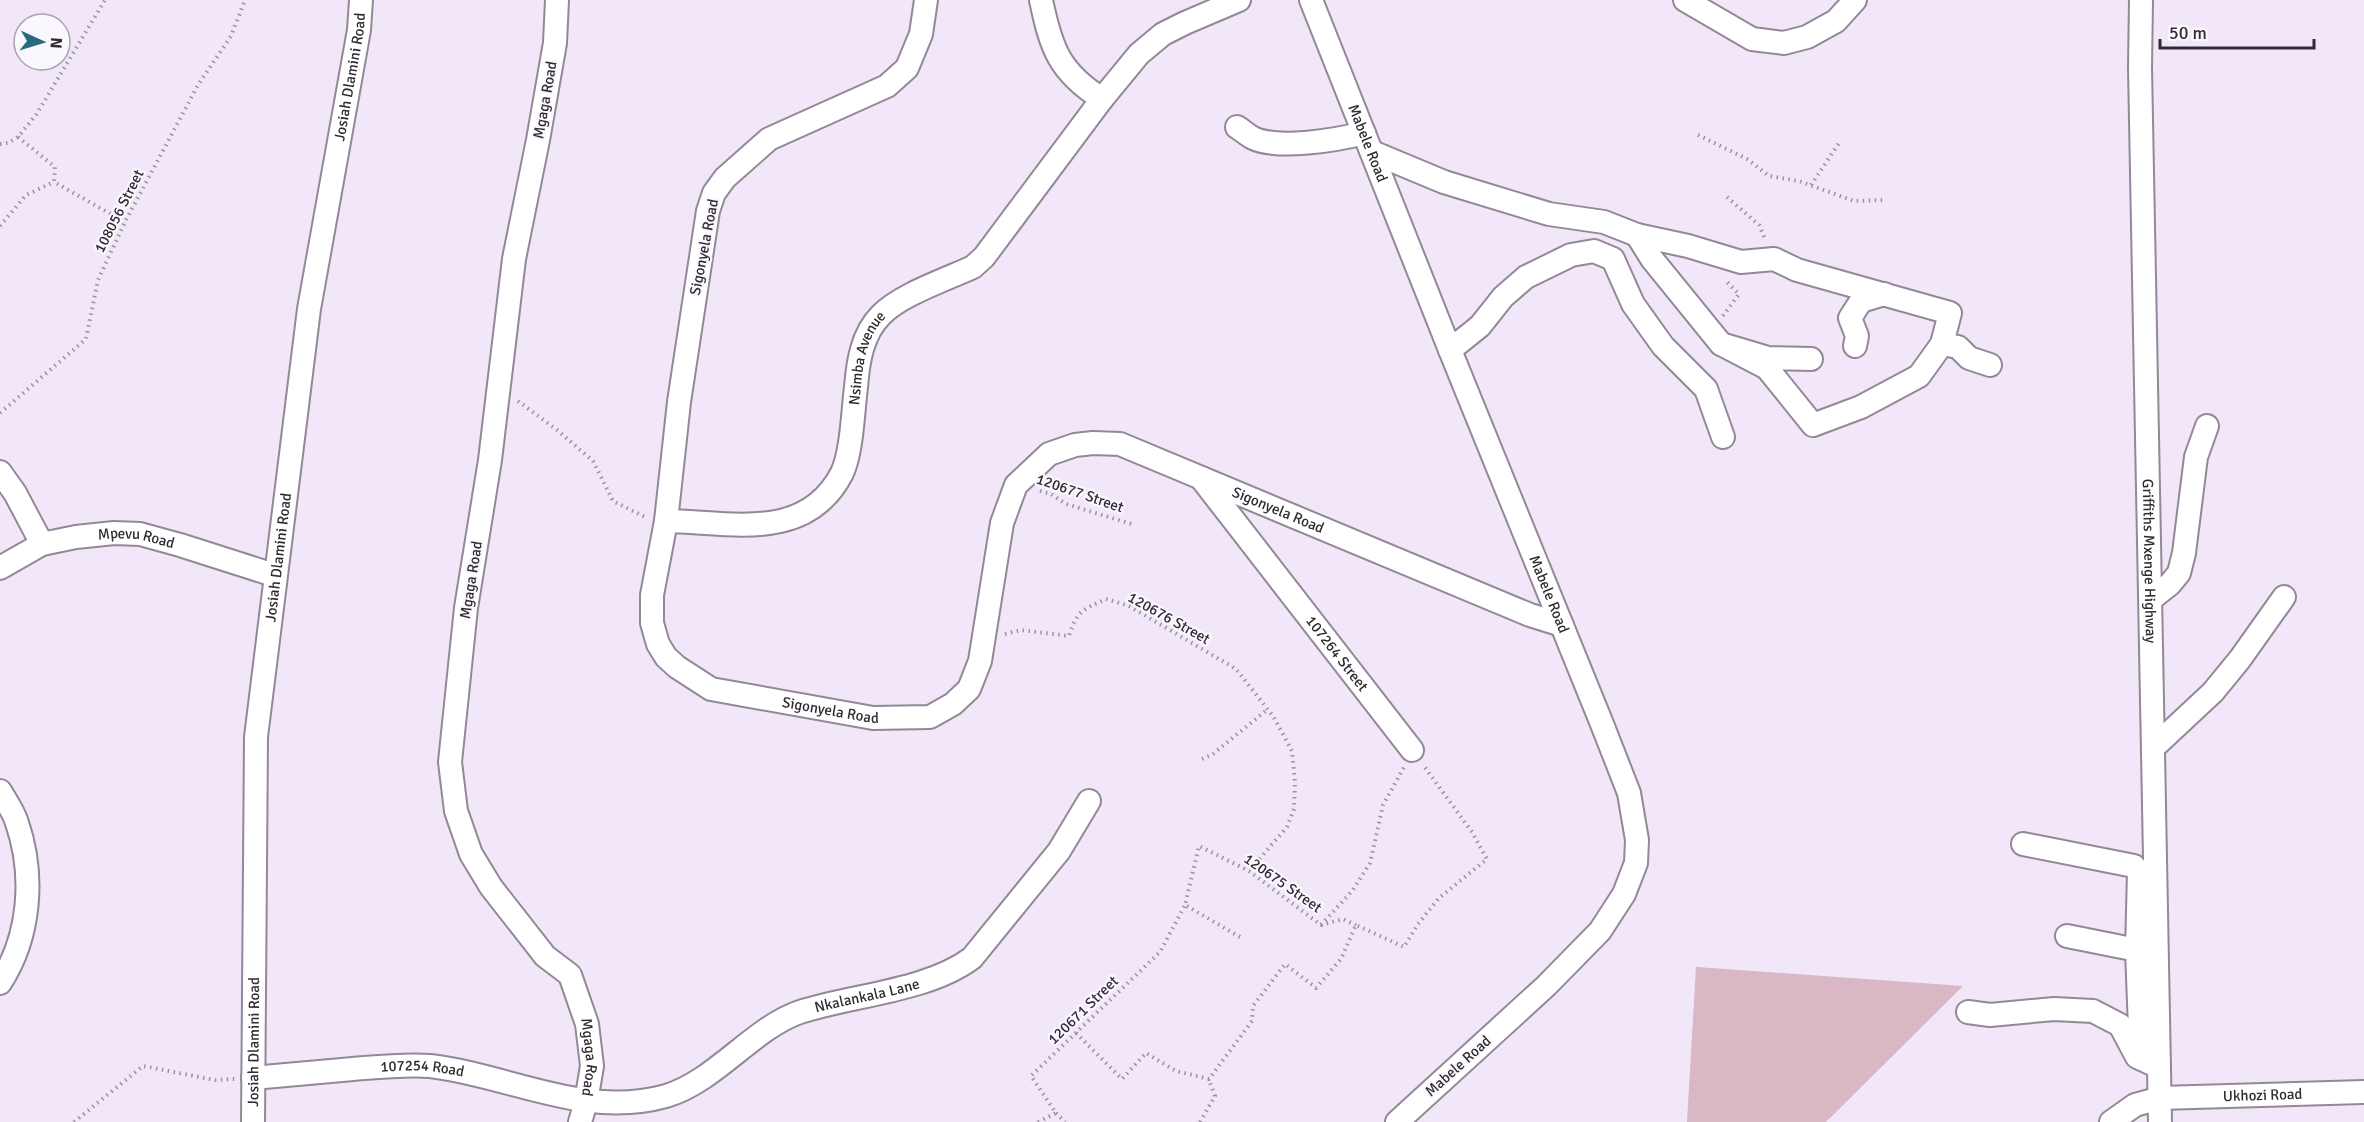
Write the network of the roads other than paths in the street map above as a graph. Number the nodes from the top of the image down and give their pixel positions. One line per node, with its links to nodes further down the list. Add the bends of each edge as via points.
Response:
1 (361, 0): 28 (street, Josiah Dlamini Road, via 359,30 309,309)
2 (557, 0): 45 (street, Mgaga Road, via 555,43 514,259 490,460 466,608 450,762 456,811 471,854 491,887 545,956 570,975 587,1024 592,1066)
3 (926, 0): 25 (street, Sigonyela Road, via 921,34 907,68 888,86 769,139 714,193 689,334)
4 (1041, 0): 10 (street, via 1048,35 1059,58 1081,86)
5 (1239, 0): 10 (street, Nsimba Avenue, via 1163,34 1139,54)
6 (1311, 0): 12 (street, Mabele Road)
7 (1685, 0): 8 (street, via 1752,39 1784,43 1807,37 1836,21)
8 (1855, 0)
9 (2141, 0): 30 (street, Griffiths Mxenge Highway)
10 (1102, 99): 25 (street, Nsimba Avenue, via 984,258 880,315 863,347 843,471 825,496 805,513 775,522 752,525)
11 (1237, 127): 12 (street, via 1253,139)
12 (1368, 142): 13 (street, via 1444,182 1549,214 1604,222); 18 (street, Mabele Road)
13 (1636, 235): 14 (street, via 1741,262 1774,259 1797,270); 15 (street)
14 (1884, 294): 16 (street, via 1950,313); 17 (street, via 1861,301 1850,318 1857,336)
15 (1716, 337): 16 (street, via 1767,368 1813,426 1861,407 1918,376); 19 (street, via 1768,358)
16 (1942, 344): 20 (street, via 1958,347 1969,358)
17 (1855, 346)
18 (1450, 350): 22 (street, via 1480,326 1503,297 1526,278 1571,255 1594,251 1613,259 1633,304 1657,338 1706,389); 31 (street, Mabele Road)
19 (1811, 359)
20 (1990, 365)
21 (2207, 426): 30 (street, via 2196,457 2179,573)
22 (1723, 437)
23 (0, 472): 26 (street)
24 (1200, 477): 25 (street, Sigonyela Road, via 1120,444 1075,445 1049,453 1016,485 1002,523 980,662 969,689 953,705 930,717 873,718 711,689 676,667 658,644 652,623 652,595); 31 (street, Sigonyela Road); 33 (street, 107264 Street)
25 (666, 521)
26 (42, 544): 27 (street, Mpevu Road); 28 (street, Mpevu Road, via 105,534 140,534)
27 (0, 568)
28 (274, 575): 42 (street, Josiah Dlamini Road, via 256,737)
29 (2284, 597): 32 (street, via 2213,692)
30 (2151, 599): 32 (street, Griffiths Mxenge Highway)
31 (1562, 625): 47 (street, Mabele Road, via 1629,793 1637,840 1636,862 1624,894 1600,931 1546,986)
32 (2153, 748): 41 (street, Griffiths Mxenge Highway)
33 (1412, 750)
34 (0, 791): 39 (street, via 17,823 27,874 26,915 20,942)
35 (1089, 801): 45 (street, Nkalankala Lane, via 1059,851 972,958 960,967 905,986 798,1013 698,1081 668,1095)
36 (2023, 844): 38 (street, via 2134,866 2139,872)
37 (2067, 936): 38 (street)
38 (2137, 950): 41 (street)
39 (0, 983)
40 (1968, 1012): 41 (street, via 1990,1015 2054,1009 2093,1011 2121,1025 2133,1052)
41 (2150, 1063): 44 (street, Griffiths Mxenge Highway)
42 (253, 1078): 45 (street, 107254 Road, via 430,1066); 46 (street, Josiah Dlamini Road)
43 (2364, 1092): 44 (street, Ukhozi Road)
44 (2160, 1098): 48 (street, Ukhozi Road, via 2134,1105); 49 (street, Griffiths Mxenge Highway)
45 (583, 1112)
46 (253, 1122)
47 (1397, 1122)
48 (2111, 1122)
49 (2160, 1122)

